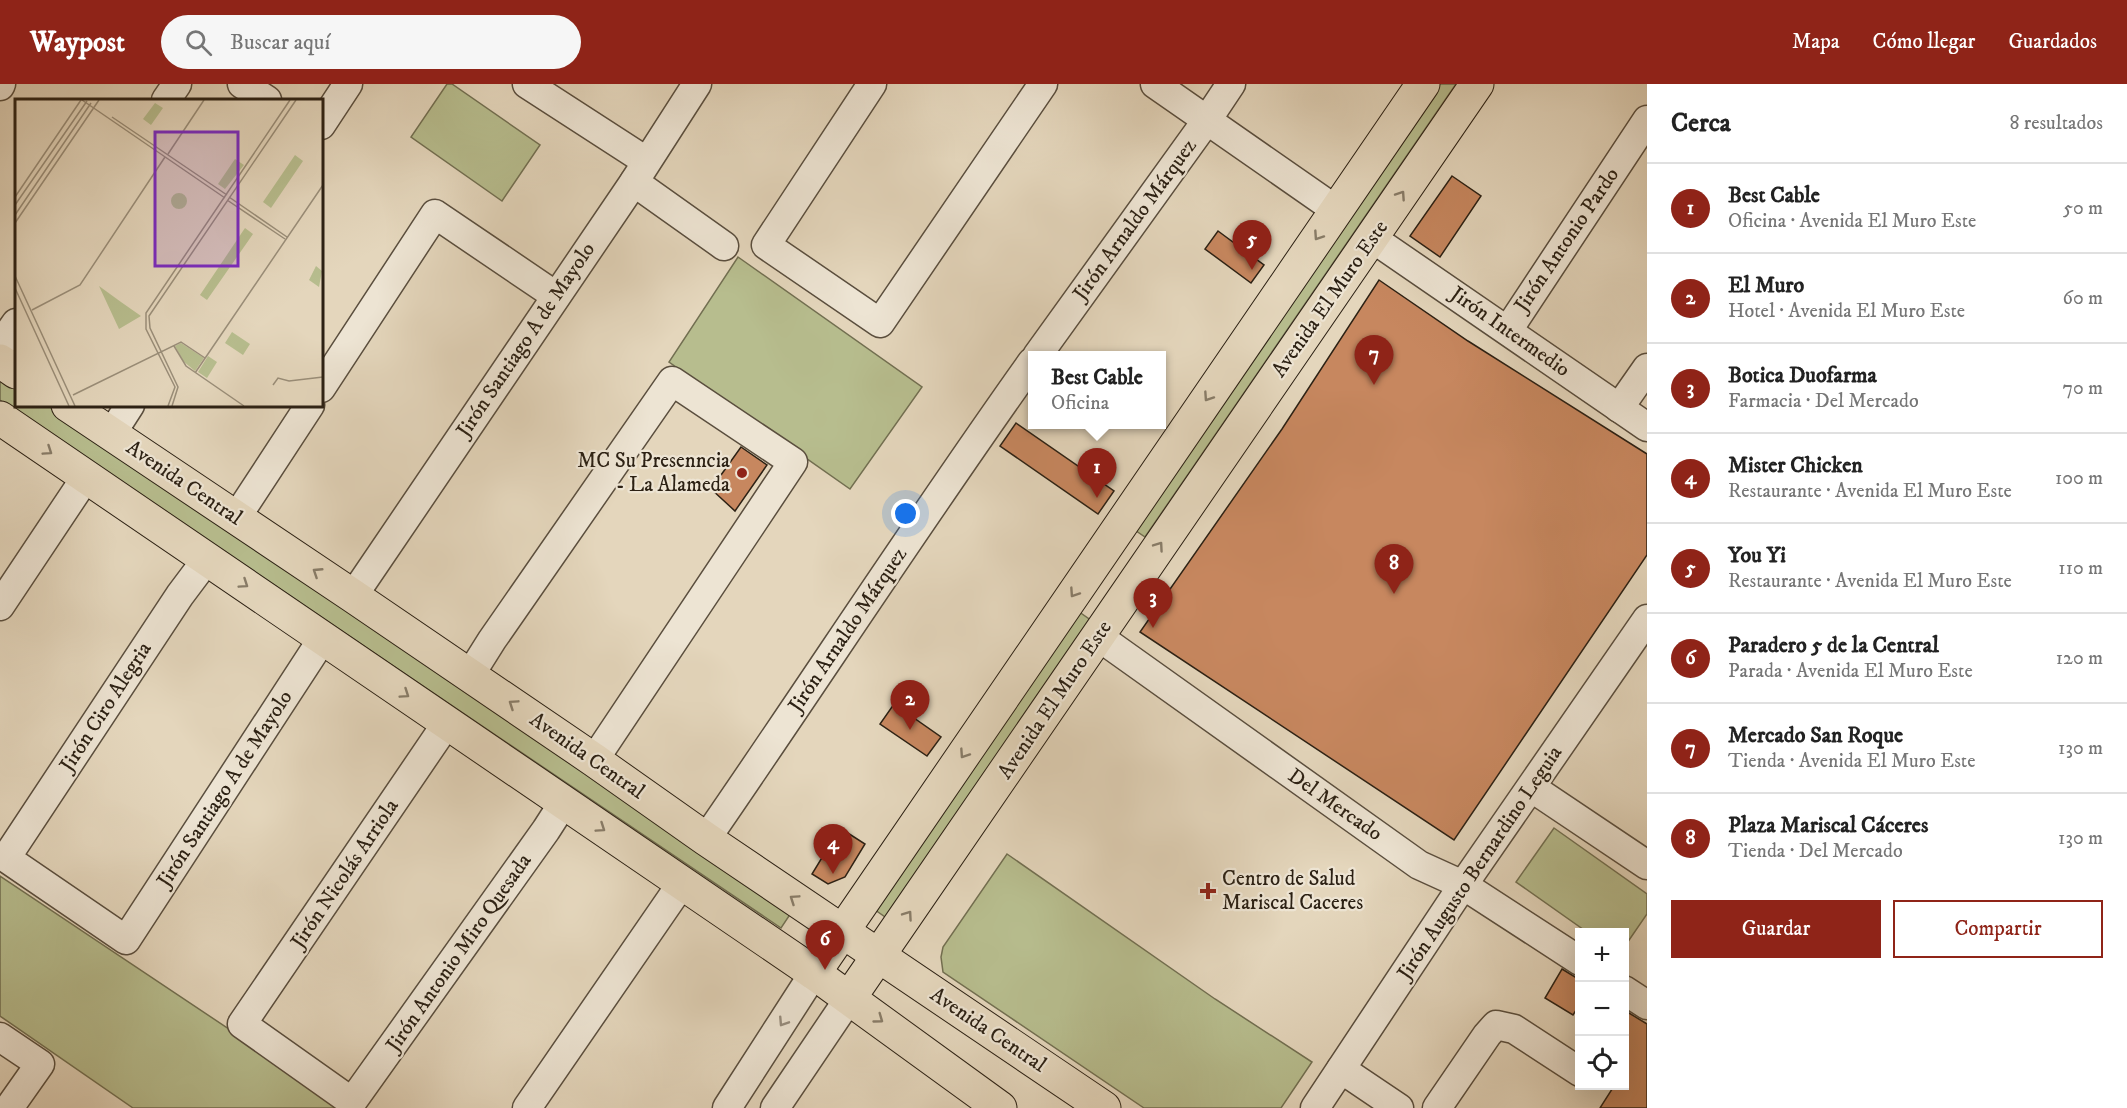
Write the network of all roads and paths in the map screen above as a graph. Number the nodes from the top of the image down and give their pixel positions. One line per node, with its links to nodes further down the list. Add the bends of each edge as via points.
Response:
1 (177, 84): 12 (street)
2 (242, 84): 13 (street)
3 (348, 84): 16 (street)
4 (526, 84): 17 (street)
5 (698, 84): 17 (street, Jirón Santiago A de Mayolo)
6 (872, 84): 7 (street, via 766,245 880,323)
7 (1043, 84)
8 (1155, 84): 14 (street)
9 (1231, 84): 14 (street, Jirón Arnaldo Márquez)
10 (1423, 84): 18 (main road)
11 (1477, 84): 19 (main road, Avenida El Muro Este, one-way to 11)
12 (167, 99)
13 (265, 99)
14 (1207, 120): 18 (street); 25 (street, Jirón Arnaldo Márquez)
15 (1647, 120): 23 (street, Jirón Antonio Pardo)
16 (322, 123)
17 (640, 172): 20 (street); 21 (street, Jirón Santiago A de Mayolo)
18 (1336, 210): 41 (main road, one-way to 41)
19 (1372, 238): 23 (street, Jirón Intermedio); 42 (main road, Avenida El Muro Este, one-way to 19)
20 (724, 246)
21 (556, 296): 30 (street, via 435,214); 43 (street, Jirón Santiago A de Mayolo)
22 (15, 324): 24 (street)
23 (1508, 330): 34 (street, Jirón Intermedio)
24 (0, 346)
25 (1042, 351)
26 (0, 361): 29 (main road)
27 (1028, 368): 53 (street, Jirón Arnaldo Márquez)
28 (1647, 368): 34 (street)
29 (15, 371)
30 (322, 386)
31 (70, 406): 37 (main road, Avenida Central)
32 (129, 406): 37 (street)
33 (309, 406): 39 (street)
34 (1619, 408): 36 (street, Jirón Intermedio)
35 (0, 418): 38 (main road, one-way to 38)
36 (1647, 427)
37 (112, 433): 39 (main road, Avenida Central)
38 (86, 477): 40 (main road); 44 (street)
39 (236, 518): 43 (main road, Avenida Central, one-way to 39)
40 (207, 559): 47 (main road, one-way to 47); 58 (street, Jirón Ciro Alegria, via 6,858)
41 (1096, 560): 42 (main road); 57 (main road, one-way to 57)
42 (1132, 586): 46 (main road, Avenida El Muro Este)
43 (353, 596): 48 (main road, Avenida Central)
44 (0, 606)
45 (1647, 619): 51 (street, Jirón Augusto Bernardino Leguia)
46 (1099, 637): 56 (street, Del Mercado, via 1419,865); 59 (main road, Avenida El Muro Este, one-way to 46)
47 (323, 638): 49 (main road, one-way to 49); 58 (street, Jirón Santiago A de Mayolo)
48 (471, 675): 50 (main road, Avenida Central, one-way to 48); 50 (street, via 672,381 793,462)
49 (447, 723): 52 (main road); 68 (street, Jirón Nicolás Arriola, via 242,1024)
50 (594, 760): 53 (main road, Avenida Central)
51 (1532, 788): 54 (street); 56 (street, Jirón Augusto Bernardino Leguia)
52 (564, 802): 55 (main road, one-way to 55); 68 (street, Jirón Antonio Miro Quesada)
53 (706, 839): 57 (main road, Avenida Central, one-way to 53)
54 (1647, 865)
55 (682, 883): 61 (main road); 71 (street)
56 (1463, 885): 60 (street, Del Mercado); 66 (street, Jirón Augusto Bernardino Leguia)
57 (842, 932): 59 (main road, Avenida Central); 61 (main road)
58 (126, 940)
59 (879, 957): 63 (main road, Avenida El Muro Este); 74 (main road, Avenida Central)
60 (1575, 958)
61 (814, 973): 63 (main road); 72 (street, one-way to 72)
62 (1629, 993): 64 (street)
63 (850, 997): 69 (main road, one-way to 69); 73 (street, Avenida El Muro Este)
64 (1647, 1005)
65 (0, 1037): 70 (street, via 40,1064)
66 (1341, 1069): 75 (street, Jirón Augusto Bernardino Leguia); 76 (street)
67 (1575, 1069): 77 (street, via 1514,1029 1496,1025)
68 (352, 1102)
69 (994, 1106)
70 (9, 1108)
71 (527, 1108)
72 (727, 1108)
73 (775, 1108)
74 (1104, 1108)
75 (1315, 1108)
76 (1399, 1108)
77 (1437, 1108)

